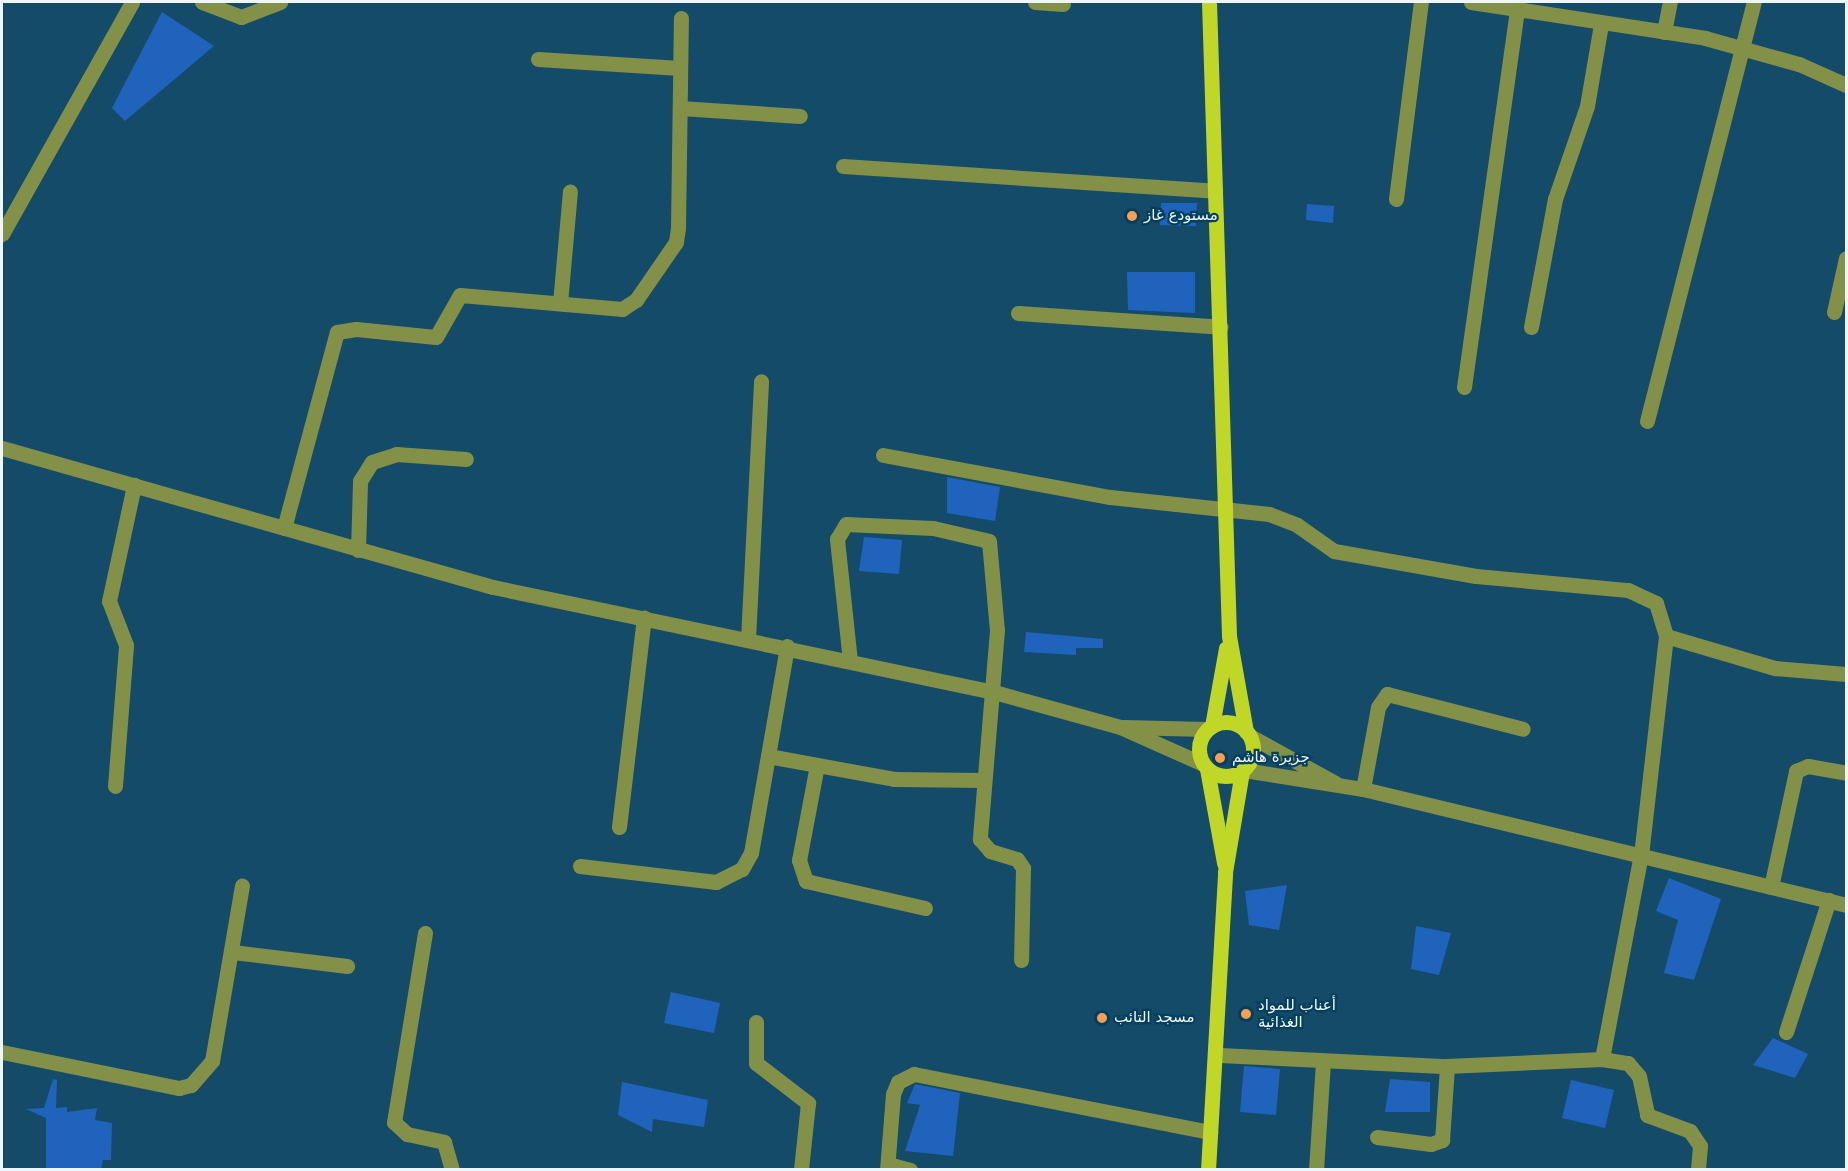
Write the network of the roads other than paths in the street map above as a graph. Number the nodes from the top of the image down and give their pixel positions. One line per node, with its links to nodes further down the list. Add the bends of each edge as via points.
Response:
1 (132, 2): 25 (street)
2 (202, 2): 3 (street, via 241,17)
3 (280, 2)
4 (1035, 2): 10 (street)
5 (1209, 2): 23 (main road)
6 (1420, 2): 24 (street)
7 (1471, 2): 11 (street)
8 (1670, 2): 14 (street)
9 (1754, 2): 15 (street)
10 (1064, 4)
11 (1523, 8): 13 (street); 33 (street)
12 (681, 18): 17 (street)
13 (1601, 24): 14 (street); 31 (street, via 1587,106 1555,199)
14 (1664, 32): 15 (street)
15 (1743, 47): 18 (street); 34 (street)
16 (538, 59): 17 (street)
17 (680, 68): 19 (street)
18 (1846, 85)
19 (680, 108): 20 (street); 27 (street, via 676,242 629,306)
20 (800, 116)
21 (843, 166): 23 (street)
22 (570, 191): 27 (street)
23 (1215, 191): 30 (main road)
24 (1396, 199)
25 (2, 234)
26 (1846, 258): 28 (street)
27 (560, 303): 40 (street, via 460,295 436,337 356,328 337,332)
28 (1834, 312)
29 (1018, 313): 30 (street)
30 (1221, 327): 39 (main road)
31 (1531, 327)
32 (761, 381): 45 (street)
33 (1464, 387)
34 (1647, 421)
35 (2, 448): 38 (street)
36 (884, 455): 39 (street, via 1110,496)
37 (466, 459): 41 (street, via 396,454 372,462 360,481)
38 (134, 485): 40 (street); 61 (street, via 109,601 126,645)
39 (1225, 510): 43 (main road); 44 (street, via 1285,519 1319,544 1355,556 1476,576 1628,590 1656,603)
40 (284, 528): 41 (street)
41 (358, 550): 42 (street, via 493,587)
42 (644, 617): 45 (street); 63 (street)
43 (1228, 636): 51 (main road); 53 (main road)
44 (1666, 636): 48 (street, via 1775,668); 64 (street)
45 (748, 639): 46 (street)
46 (787, 646): 47 (street); 54 (street)
47 (850, 661): 49 (street); 49 (street, via 837,539 846,524 979,536 994,553)
48 (1846, 674)
49 (994, 692): 50 (street); 59 (street)
50 (1120, 727): 51 (street); 56 (street)
51 (1210, 728): 53 (main road, via 1230,723); 56 (main road, via 1199,746)
52 (1523, 729): 62 (street, via 1387,694 1378,707)
53 (1248, 734): 57 (main road, via 1253,753); 60 (street)
54 (768, 756): 55 (street); 65 (street, via 751,853 727,880)
55 (817, 765): 59 (street, via 911,781); 71 (street, via 799,860 806,881)
56 (1205, 766): 57 (main road, via 1224,776); 66 (main road)
57 (1243, 770): 60 (street); 66 (main road)
58 (1846, 773): 68 (street, via 1808,766 1796,771)
59 (982, 780): 74 (street, via 980,839 990,851 1017,860 1023,868)
60 (1338, 784): 62 (street)
61 (115, 786)
62 (1364, 789): 64 (street)
63 (619, 827)
64 (1641, 854): 68 (street); 80 (street)
65 (580, 866)
66 (1225, 872): 79 (main road)
67 (242, 885): 73 (street)
68 (1771, 887): 69 (street)
69 (1829, 900): 70 (street); 77 (street)
70 (1846, 905)
71 (925, 908)
72 (425, 933): 86 (street, via 394,1122 407,1134 444,1142)
73 (233, 952): 75 (street); 78 (street, via 212,1061 191,1085 179,1088)
74 (1021, 960)
75 (347, 966)
76 (756, 1022): 87 (street, via 756,1063 807,1102)
77 (1786, 1032)
78 (2, 1052)
79 (1219, 1055): 81 (street); 83 (main road)
80 (1602, 1059): 82 (street); 91 (street, via 1628,1064 1639,1076 1647,1115 1690,1131 1700,1146)
81 (1323, 1062): 82 (street); 90 (street)
82 (1447, 1066): 84 (street, via 1442,1140 1431,1144)
83 (1210, 1132): 85 (street, via 914,1074 898,1083 893,1094); 89 (main road)
84 (1377, 1137)
85 (887, 1167): 88 (street)
86 (452, 1170)
87 (801, 1170)
88 (910, 1170)
89 (1208, 1170)
90 (1316, 1170)
91 (1698, 1170)

